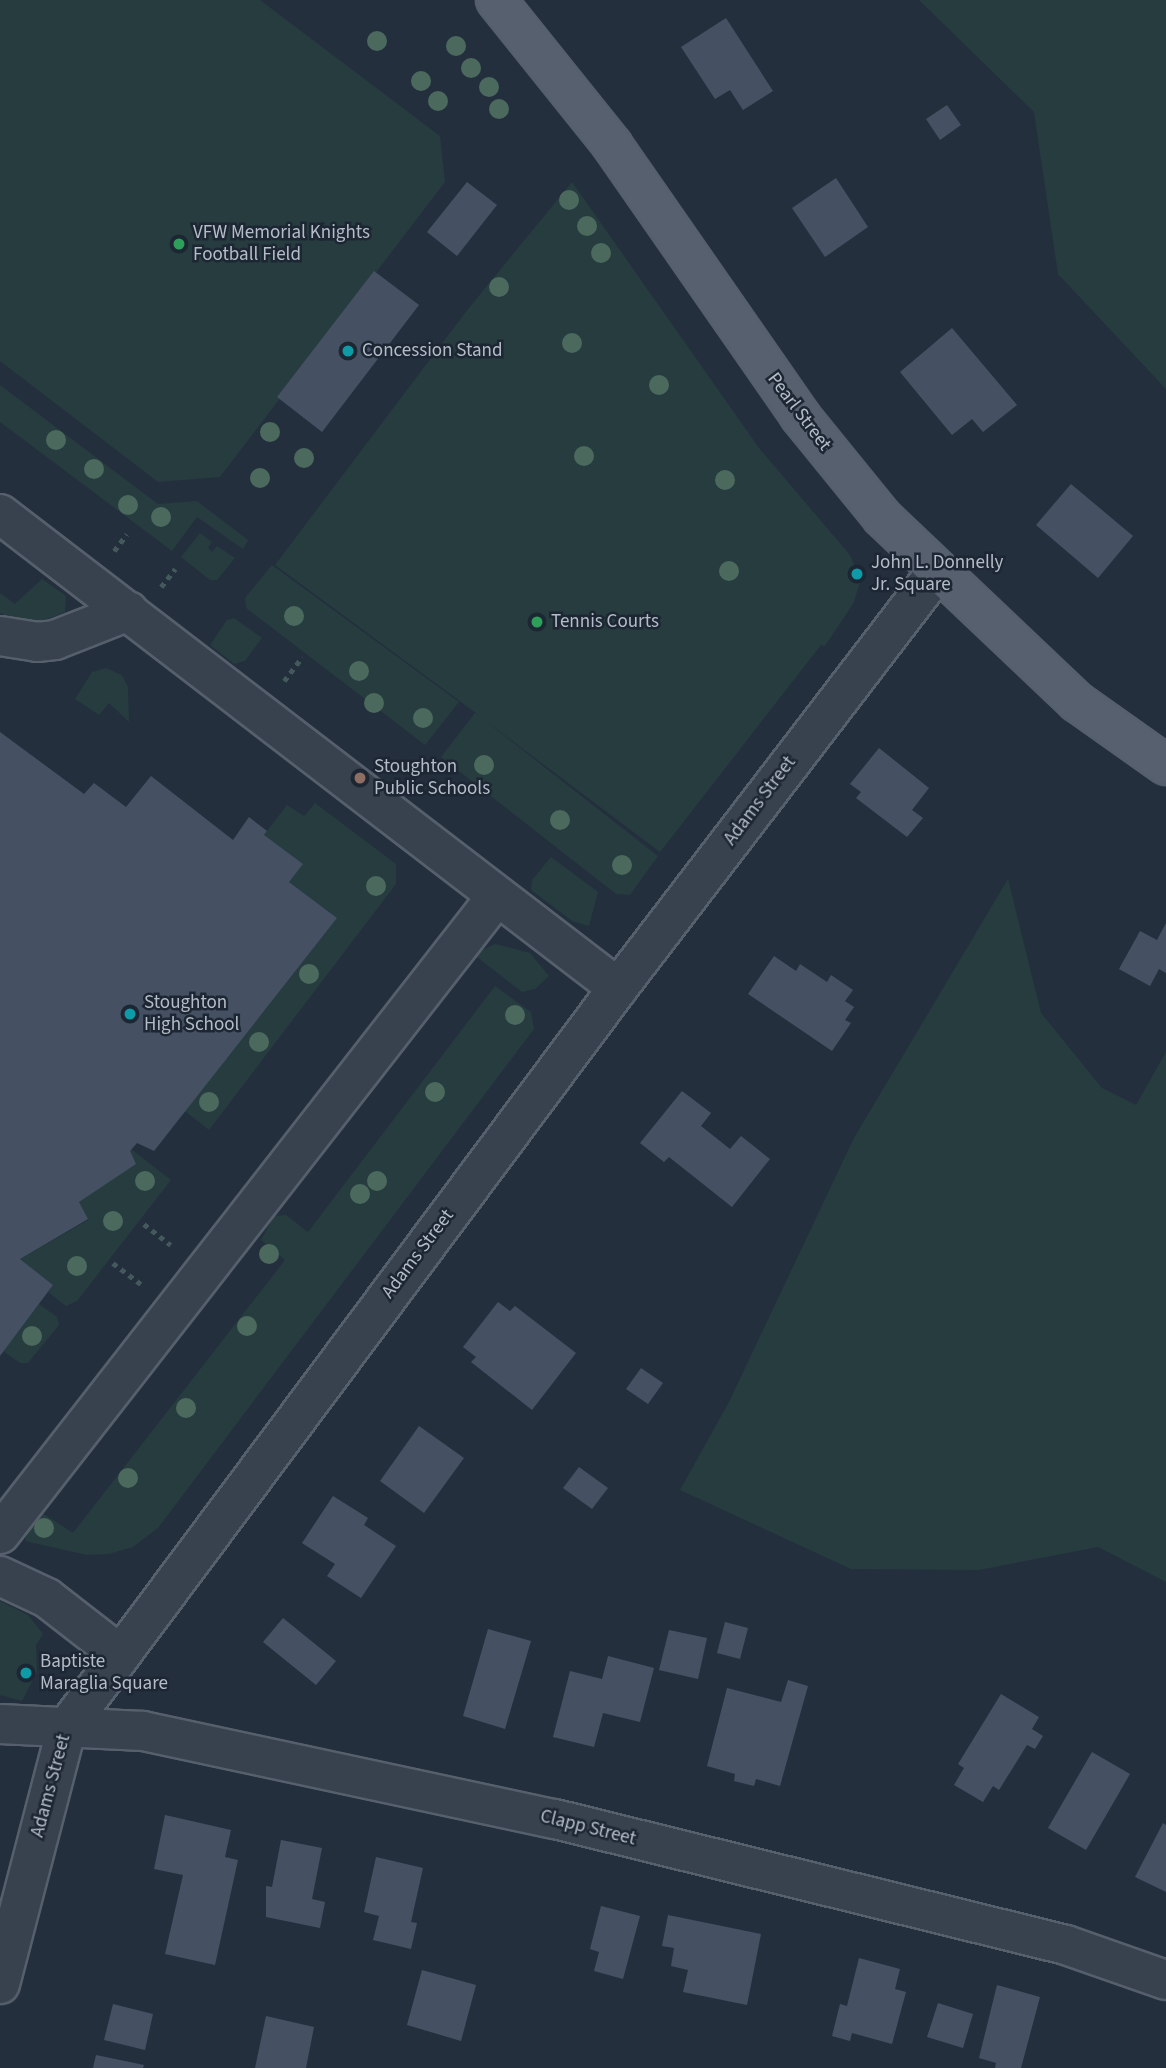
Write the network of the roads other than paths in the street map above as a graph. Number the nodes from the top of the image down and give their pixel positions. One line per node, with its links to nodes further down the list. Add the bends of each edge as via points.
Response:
1 (496, 0): 3 (main road, Pearl Street, via 611,145 800,416 882,517)
2 (0, 514): 4 (street)
3 (936, 573): 6 (main road, Pearl Street, via 1077,702); 8 (street, Adams Street)
4 (128, 611): 5 (street, via 55,640); 7 (street)
5 (0, 636)
6 (1166, 765)
7 (497, 896): 8 (street); 9 (street)
8 (618, 988): 11 (street, Adams Street)
9 (0, 1534)
10 (0, 1576): 11 (street, via 47,1598)
11 (118, 1653): 13 (street, Adams Street)
12 (0, 1724): 13 (street, Clapp Street)
13 (67, 1727): 14 (street, Clapp Street, via 143,1731 555,1819 1066,1945); 15 (street, Adams Street)
14 (1166, 1980)
15 (0, 1984)

